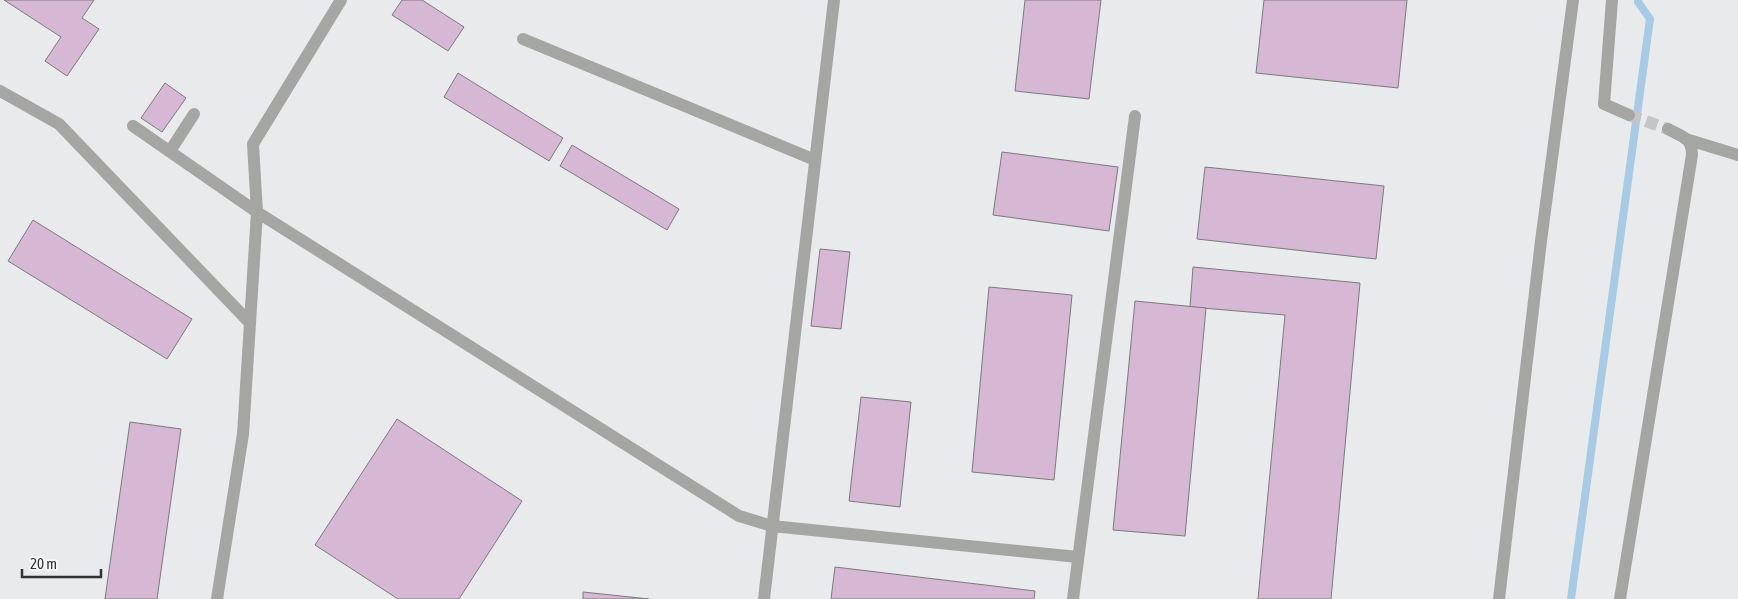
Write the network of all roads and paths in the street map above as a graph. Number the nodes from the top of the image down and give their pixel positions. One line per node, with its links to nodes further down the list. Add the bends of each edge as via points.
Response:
1 (341, 0): 16 (lane, via 253,144)
2 (834, 0): 15 (lane)
3 (1573, 0): 23 (lane)
4 (1612, 0): 8 (lane, via 1604,104)
5 (523, 39): 15 (lane)
6 (0, 91): 17 (lane, via 59,124)
7 (194, 114): 13 (lane)
8 (1629, 115)
9 (1135, 116): 19 (lane)
10 (134, 126): 13 (lane)
11 (1668, 129): 12 (lane)
12 (1689, 140): 14 (lane); 24 (lane, via 1692,155)
13 (170, 151): 16 (lane)
14 (1738, 155)
15 (815, 160): 18 (lane)
16 (257, 212): 17 (lane); 18 (lane, via 739,516)
17 (250, 323): 20 (lane, via 242,434)
18 (772, 526): 19 (lane); 21 (lane)
19 (1078, 557): 22 (lane)
20 (217, 599)
21 (764, 599)
22 (1073, 599)
23 (1499, 599)
24 (1620, 599)

